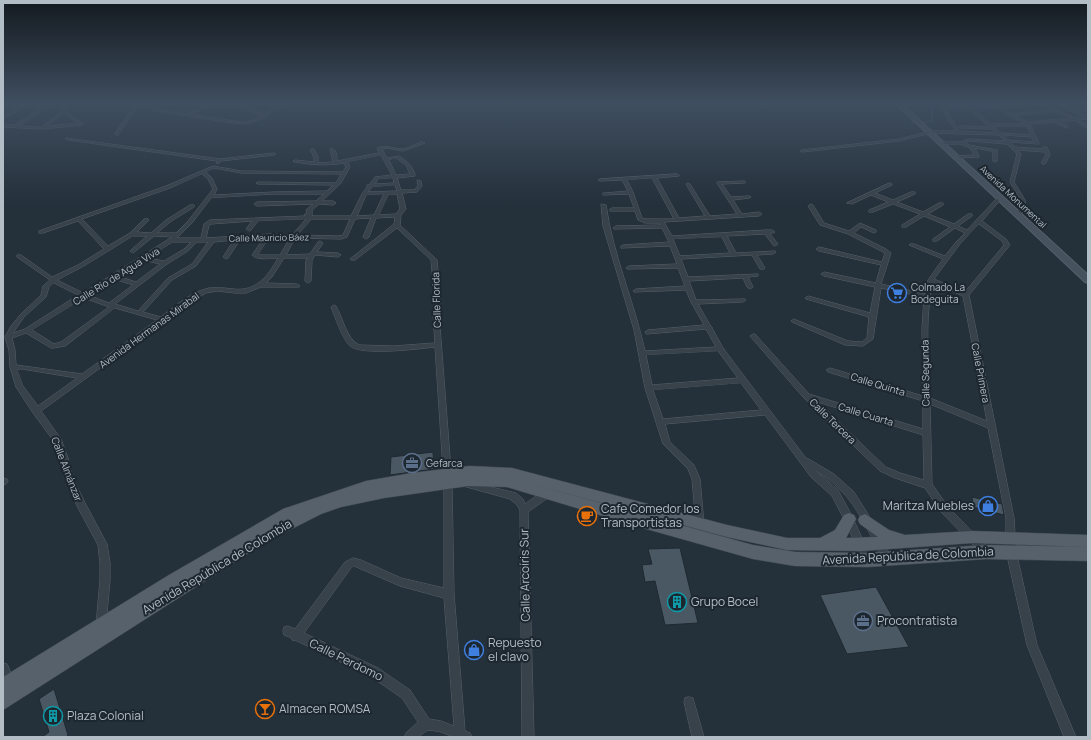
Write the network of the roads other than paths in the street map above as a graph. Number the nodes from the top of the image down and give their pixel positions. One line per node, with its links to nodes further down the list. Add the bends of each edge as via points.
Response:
1 (906, 138): 15 (street)
2 (936, 138): 7 (main road, Avenida Monumental)
3 (1004, 138): 6 (street)
4 (1033, 138): 9 (street)
5 (68, 139): 21 (street)
6 (1008, 142): 8 (street, via 968,140); 9 (street); 12 (street)
7 (942, 143): 8 (street); 19 (main road, Avenida Monumental)
8 (961, 143): 11 (street)
9 (1037, 143): 16 (street, via 1042,144)
10 (423, 144): 18 (street, via 402,150 382,146 379,148)
11 (972, 147): 19 (street, via 978,156); 24 (street, via 994,151)
12 (1015, 148): 16 (street); 71 (street, via 1019,154 1012,182 1023,200 1023,210)
13 (332, 149): 25 (street)
14 (312, 150): 27 (street)
15 (802, 151)
16 (1047, 151): 26 (street)
17 (274, 154): 21 (street)
18 (381, 154): 20 (street); 23 (street)
19 (957, 157): 54 (main road, Avenida Monumental)
20 (386, 159): 31 (street); 31 (street, via 397,157 411,169 413,175)
21 (220, 160): 28 (street)
22 (295, 161): 27 (street)
23 (346, 161): 25 (street); 30 (street, via 348,167)
24 (995, 161)
25 (335, 163): 27 (street)
26 (1043, 163)
27 (316, 164)
28 (213, 167): 29 (street); 30 (street, via 241,172)
29 (203, 172): 52 (street, via 210,178 215,190); 79 (street)
30 (345, 174): 39 (street)
31 (394, 176): 40 (street); 43 (street, via 379,177)
32 (677, 176): 33 (street)
33 (654, 177): 34 (street); 82 (street)
34 (624, 179): 35 (street); 45 (street)
35 (600, 180)
36 (419, 181): 47 (street, via 420,186 416,191)
37 (743, 182): 55 (street, via 719,183)
38 (258, 183): 39 (street)
39 (337, 184): 44 (street)
40 (396, 184): 43 (street); 47 (street)
41 (688, 184): 78 (street)
42 (890, 184): 48 (street)
43 (370, 186): 50 (street, Calle Mauricio Báez)
44 (326, 192): 52 (street); 57 (street)
45 (631, 192): 51 (street); 65 (street)
46 (387, 193): 47 (street); 50 (street); 76 (street)
47 (400, 193): 72 (street, via 402,209)
48 (871, 193): 56 (street); 59 (street)
49 (913, 193): 56 (street)
50 (364, 194): 77 (street, Calle Mauricio Báez)
51 (606, 194)
52 (210, 197): 97 (street, Calle Río de Agua Viva)
53 (749, 197): 55 (street)
54 (1000, 198): 71 (main road, Avenida Monumental); 83 (street, Calle Segunda)
55 (729, 199): 74 (street)
56 (892, 201): 67 (street); 70 (street)
57 (318, 202): 58 (street); 60 (street); 75 (street, via 309,210)
58 (333, 203)
59 (850, 203)
60 (257, 204)
61 (941, 204): 70 (street)
62 (603, 205): 166 (street, via 606,226)
63 (192, 206): 95 (street)
64 (812, 206): 93 (street, via 822,224)
65 (637, 209): 66 (street); 84 (street, via 642,220)
66 (612, 210)
67 (871, 211)
68 (302, 212): 75 (street)
69 (759, 214): 74 (street)
70 (924, 214): 86 (street); 87 (street)
71 (1018, 214): 138 (main road, Avenida Monumental)
72 (398, 215): 76 (street); 85 (street)
73 (970, 215): 87 (street)
74 (741, 216): 78 (street)
75 (310, 217): 77 (street); 80 (street); 98 (street)
76 (375, 217): 77 (street); 100 (street)
77 (353, 218): 98 (street, Calle Mauricio Báez, via 345,236 339,238)
78 (708, 218): 82 (street)
79 (79, 219): 91 (street); 111 (street)
80 (257, 219): 89 (street); 103 (street, via 210,222)
81 (146, 220): 94 (street)
82 (677, 220): 84 (street)
83 (979, 220): 92 (street, Calle Segunda); 148 (street, via 1007,245)
84 (662, 223): 88 (street); 106 (street)
85 (397, 225): 124 (street); 164 (street, Calle Florida, via 434,260 438,302)
86 (904, 226)
87 (954, 226): 92 (street); 105 (street)
88 (616, 228)
89 (249, 229)
90 (874, 231): 93 (street, via 860,225)
91 (41, 232)
92 (968, 232): 125 (street, Calle Segunda)
93 (850, 233): 127 (street, via 887,251)
94 (132, 234): 95 (street); 111 (street)
95 (153, 234): 97 (street); 113 (street)
96 (723, 234): 106 (street); 108 (street, via 769,232); 118 (street)
97 (178, 235): 102 (street, Calle Río de Agua Viva)
98 (293, 236): 99 (street, Calle Mauricio Báez); 121 (street)
99 (267, 237): 101 (street, Calle Mauricio Báez); 121 (street, via 255,255)
100 (366, 237)
101 (238, 238): 104 (street, Calle Mauricio Báez); 120 (street)
102 (172, 240): 103 (street, Calle Mauricio Báez); 123 (street, Calle Río de Agua Viva)
103 (199, 240): 104 (street, Calle Mauricio Báez); 126 (street)
104 (212, 240): 155 (street, via 194,265 170,279)
105 (935, 240)
106 (671, 241): 110 (street); 122 (street)
107 (320, 243): 116 (street)
108 (775, 244)
109 (912, 245): 125 (street)
110 (623, 247)
111 (107, 248): 136 (street)
112 (819, 249): 127 (street)
113 (132, 251)
114 (773, 252): 115 (street)
115 (754, 254): 118 (street); 130 (street)
116 (312, 255): 117 (street); 121 (street); 139 (street, via 309,260)
117 (338, 255)
118 (734, 255): 122 (street)
119 (19, 256): 136 (street)
120 (226, 257)
121 (282, 257): 142 (street)
122 (677, 258): 128 (street)
123 (144, 259): 126 (street); 134 (street, Calle Río de Agua Viva)
124 (353, 259)
125 (947, 259): 137 (street, Calle Segunda)
126 (165, 263): 140 (street)
127 (884, 264): 141 (street)
128 (680, 266): 129 (street); 135 (street)
129 (629, 268)
130 (762, 268)
131 (824, 274): 141 (street)
132 (756, 275): 133 (street)
133 (745, 276): 135 (street); 144 (street)
134 (114, 277): 140 (street); 147 (street, Calle Río de Agua Viva)
135 (685, 279): 145 (street)
136 (54, 280): 147 (street); 163 (street, via 46,286 44,296 22,316)
137 (931, 280): 148 (street); 149 (street, Calle Segunda)
138 (1088, 280)
139 (308, 281)
140 (137, 284): 153 (street)
141 (878, 285): 149 (street); 156 (street)
142 (260, 286): 143 (street, Avenida Hermanas Mirabal); 157 (street, Avenida Hermanas Mirabal, via 237,293 203,291)
143 (297, 286)
144 (750, 287)
145 (689, 288): 146 (street); 152 (street)
146 (636, 292)
147 (85, 295): 153 (street); 160 (street, Calle Río de Agua Viva)
148 (966, 295): 177 (street, Calle Primera)
149 (927, 296): 173 (street, Calle Segunda)
150 (808, 298): 156 (street)
151 (742, 300): 152 (street)
152 (694, 302): 159 (street)
153 (112, 305): 155 (street); 160 (street, via 56,347)
154 (334, 307): 164 (street, via 350,342 356,347)
155 (139, 313): 157 (street)
156 (872, 316): 158 (street, via 870,339 863,344 847,343)
157 (162, 319): 169 (street, Avenida Hermanas Mirabal)
158 (794, 321)
159 (709, 327): 161 (street); 165 (street)
160 (27, 330): 163 (street, Calle Río de Agua Viva)
161 (648, 332)
162 (753, 336): 172 (street, Calle Tercera)
163 (8, 337): 167 (street, Calle Almánzar)
164 (438, 345): 180 (street, Calle Florida)
165 (720, 349): 166 (street); 170 (street)
166 (642, 353): 171 (street)
167 (13, 367): 169 (street); 174 (street, Calle Almánzar, via 20,387)
168 (830, 370): 173 (street, Calle Quinta)
169 (84, 377): 174 (street, Avenida Hermanas Mirabal)
170 (744, 380): 171 (street); 175 (street)
171 (649, 388): 176 (street)
172 (806, 395): 178 (street, Calle Cuarta); 181 (street, Calle Tercera, via 883,469)
173 (925, 399): 177 (street, Calle Quinta); 178 (street, Calle Segunda)
174 (36, 411): 202 (street, Calle Almánzar, via 57,439 68,476 102,544 106,580)
175 (768, 412): 176 (street); 179 (street)
176 (660, 422): 189 (street, via 667,444 691,467 696,478)
177 (992, 426): 195 (street, Calle Primera, via 1010,518)
178 (927, 433): 181 (street, Calle Segunda)
179 (802, 459): 182 (street, via 824,471); 184 (street, via 814,475)
180 (452, 480): 183 (main road, Avenida República de Colombia, via 508,482); 185 (street, via 513,496); 186 (main road, Avenida República de Colombia, via 470,471 512,473); 201 (street, Calle Florida); 202 (main road, Avenida República de Colombia, via 364,495 316,510 261,538)
181 (928, 485): 190 (street, via 945,510)
182 (847, 489): 184 (street); 188 (street)
183 (546, 494): 185 (street); 186 (main road, Avenida República de Colombia)
184 (835, 494): 187 (street)
185 (524, 510): 209 (street, Calle Arcoíris Sur)
186 (631, 512): 189 (main road, Avenida República de Colombia); 200 (main road, Avenida República de Colombia, via 770,556 812,560)
187 (850, 519): 194 (street); 196 (main road, via 844,531 836,538)
188 (865, 520): 191 (main road, via 884,534); 193 (street)
189 (700, 524): 196 (main road, Avenida República de Colombia, via 774,542)
190 (972, 537): 191 (main road, Avenida República de Colombia); 195 (main road, Avenida República de Colombia); 197 (street)
191 (907, 542): 193 (main road, Avenida República de Colombia)
192 (1088, 542): 195 (main road, Avenida República de Colombia)
193 (878, 543): 194 (main road, Avenida República de Colombia); 199 (street)
194 (861, 545): 196 (main road, Avenida República de Colombia); 200 (street)
195 (1011, 545): 197 (main road, Avenida República de Colombia); 198 (main road, Avenida República de Colombia); 211 (street, Calle Primera, via 1032,645)
196 (813, 546)
197 (986, 552): 199 (main road, Avenida República de Colombia)
198 (1088, 554)
199 (887, 559): 200 (main road, Avenida República de Colombia)
200 (867, 560)
201 (449, 594): 206 (street, Calle Perdomo, via 400,582 353,562 292,634 383,678 406,694); 207 (street, Calle Florida)
202 (102, 631): 204 (main road, Avenida República de Colombia)
203 (3, 668): 204 (street)
204 (8, 691)
205 (689, 702): 210 (street)
206 (426, 725): 207 (street, via 445,728); 208 (street)
207 (463, 735)
208 (410, 737)
209 (528, 737)
210 (698, 737)
211 (1070, 737)

